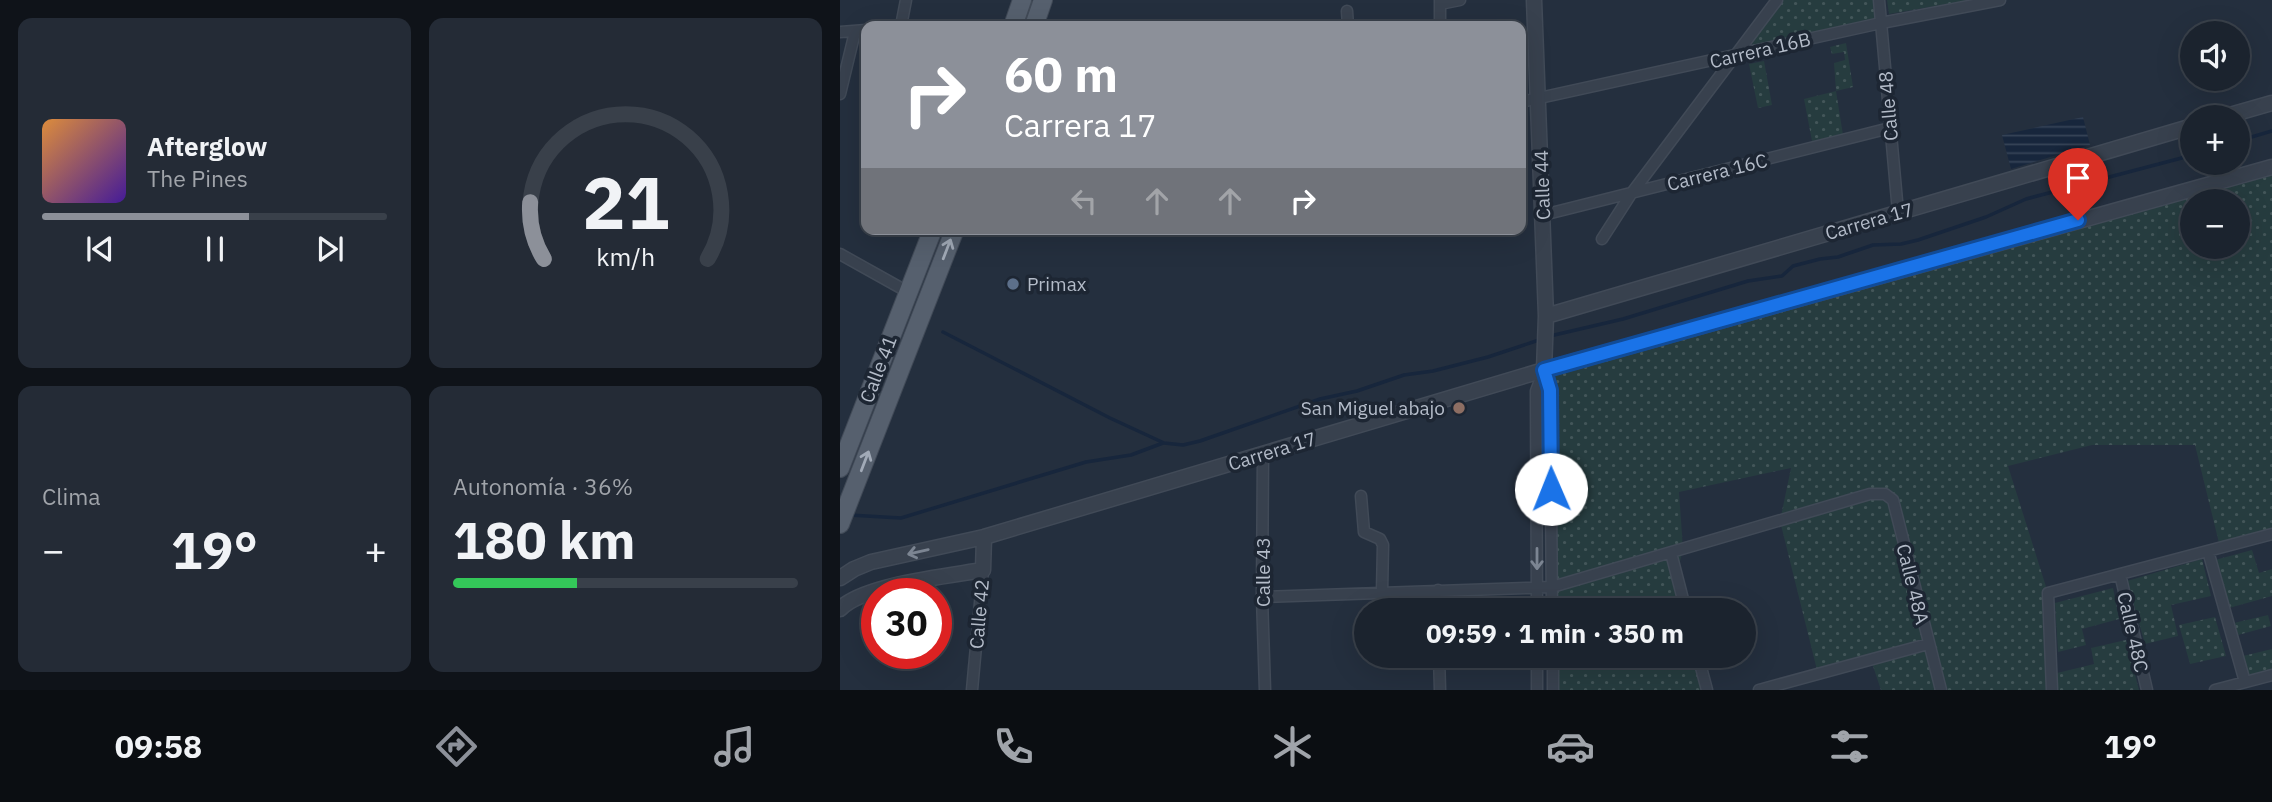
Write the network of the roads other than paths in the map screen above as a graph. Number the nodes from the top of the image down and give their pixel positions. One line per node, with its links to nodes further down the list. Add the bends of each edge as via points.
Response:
1 (906, 0): 11 (street)
2 (1022, 0): 12 (main road)
3 (1043, 0): 13 (main road)
4 (1460, 0): 9 (street)
5 (1534, 0): 21 (street, Calle 44)
6 (1777, 0): 19 (street)
7 (1879, 0): 16 (street, Calle 48)
8 (2000, 0): 16 (street, Carrera 16B)
9 (1440, 2): 15 (street)
10 (1347, 10): 14 (street)
11 (902, 21)
12 (1015, 21)
13 (1036, 21)
14 (1348, 21)
15 (1440, 21)
16 (1881, 23): 19 (street, Carrera 16B); 25 (street, Calle 48)
17 (860, 31): 18 (street); 20 (street)
18 (840, 33)
19 (1737, 56): 21 (street, Carrera 16B); 27 (street)
20 (840, 94)
21 (1539, 99): 22 (street, Carrera 16B); 32 (street, Calle 44)
22 (1526, 101)
23 (2272, 103): 24 (street)
24 (2250, 109)
25 (1890, 128): 29 (street, Carrera 16C); 31 (street, Calle 48)
26 (2180, 130): 31 (street, Carrera 17)
27 (1657, 161): 29 (street); 30 (street)
28 (2272, 167): 39 (street, Carrera 17)
29 (1662, 185): 30 (street, Carrera 16C)
30 (1631, 194): 32 (street, Carrera 16C); 35 (street)
31 (1898, 212): 38 (street, Carrera 17)
32 (1543, 215): 38 (street, Calle 44)
33 (931, 235): 37 (main road, Calle 41)
34 (953, 235): 45 (main road, Calle 41, one-way to 34)
35 (1602, 239)
36 (840, 254): 37 (street)
37 (908, 292): 43 (main road, Calle 41)
38 (1546, 319): 39 (street, Calle 44)
39 (1544, 370): 40 (street, via 1536,391); 41 (street); 42 (street, Carrera 17)
40 (1536, 416): 41 (street); 54 (street, one-way to 54)
41 (1550, 416): 53 (street)
42 (1263, 454): 47 (street, Carrera 17); 57 (street, Calle 43)
43 (840, 468)
44 (1361, 496): 56 (street, via 1364,532 1383,545)
45 (840, 524)
46 (2272, 534): 48 (street)
47 (984, 537): 50 (street, Calle 42); 52 (street, Carrera 17, one-way to 52, via 872,562)
48 (2208, 551): 51 (street); 69 (street)
49 (1671, 553): 53 (street); 61 (street); 63 (street, Calle 48A, via 1870,494 1885,494 1893,500)
50 (983, 570): 62 (street, via 877,590); 70 (street, Calle 42)
51 (2120, 574): 78 (street, via 2048,593); 79 (street, Calle 48C)
52 (840, 578)
53 (1552, 587): 54 (street); 60 (street)
54 (1537, 588): 55 (street); 59 (street)
55 (1438, 590): 56 (street); 58 (street)
56 (1382, 592): 57 (street)
57 (1262, 597): 71 (street, Calle 43)
58 (1438, 598)
59 (1537, 598)
60 (1552, 598)
61 (1683, 598)
62 (840, 609)
63 (1928, 644): 76 (street); 77 (street, Calle 48A)
64 (1439, 668): 72 (street)
65 (1537, 668): 73 (street)
66 (1553, 668): 74 (street)
67 (1701, 668): 75 (street)
68 (2272, 675): 69 (street)
69 (2245, 682): 80 (street)
70 (972, 690)
71 (1265, 690)
72 (1440, 690)
73 (1537, 690)
74 (1553, 690)
75 (1707, 690)
76 (1759, 690)
77 (1941, 690)
78 (2052, 690)
79 (2147, 690)
80 (2214, 690)

